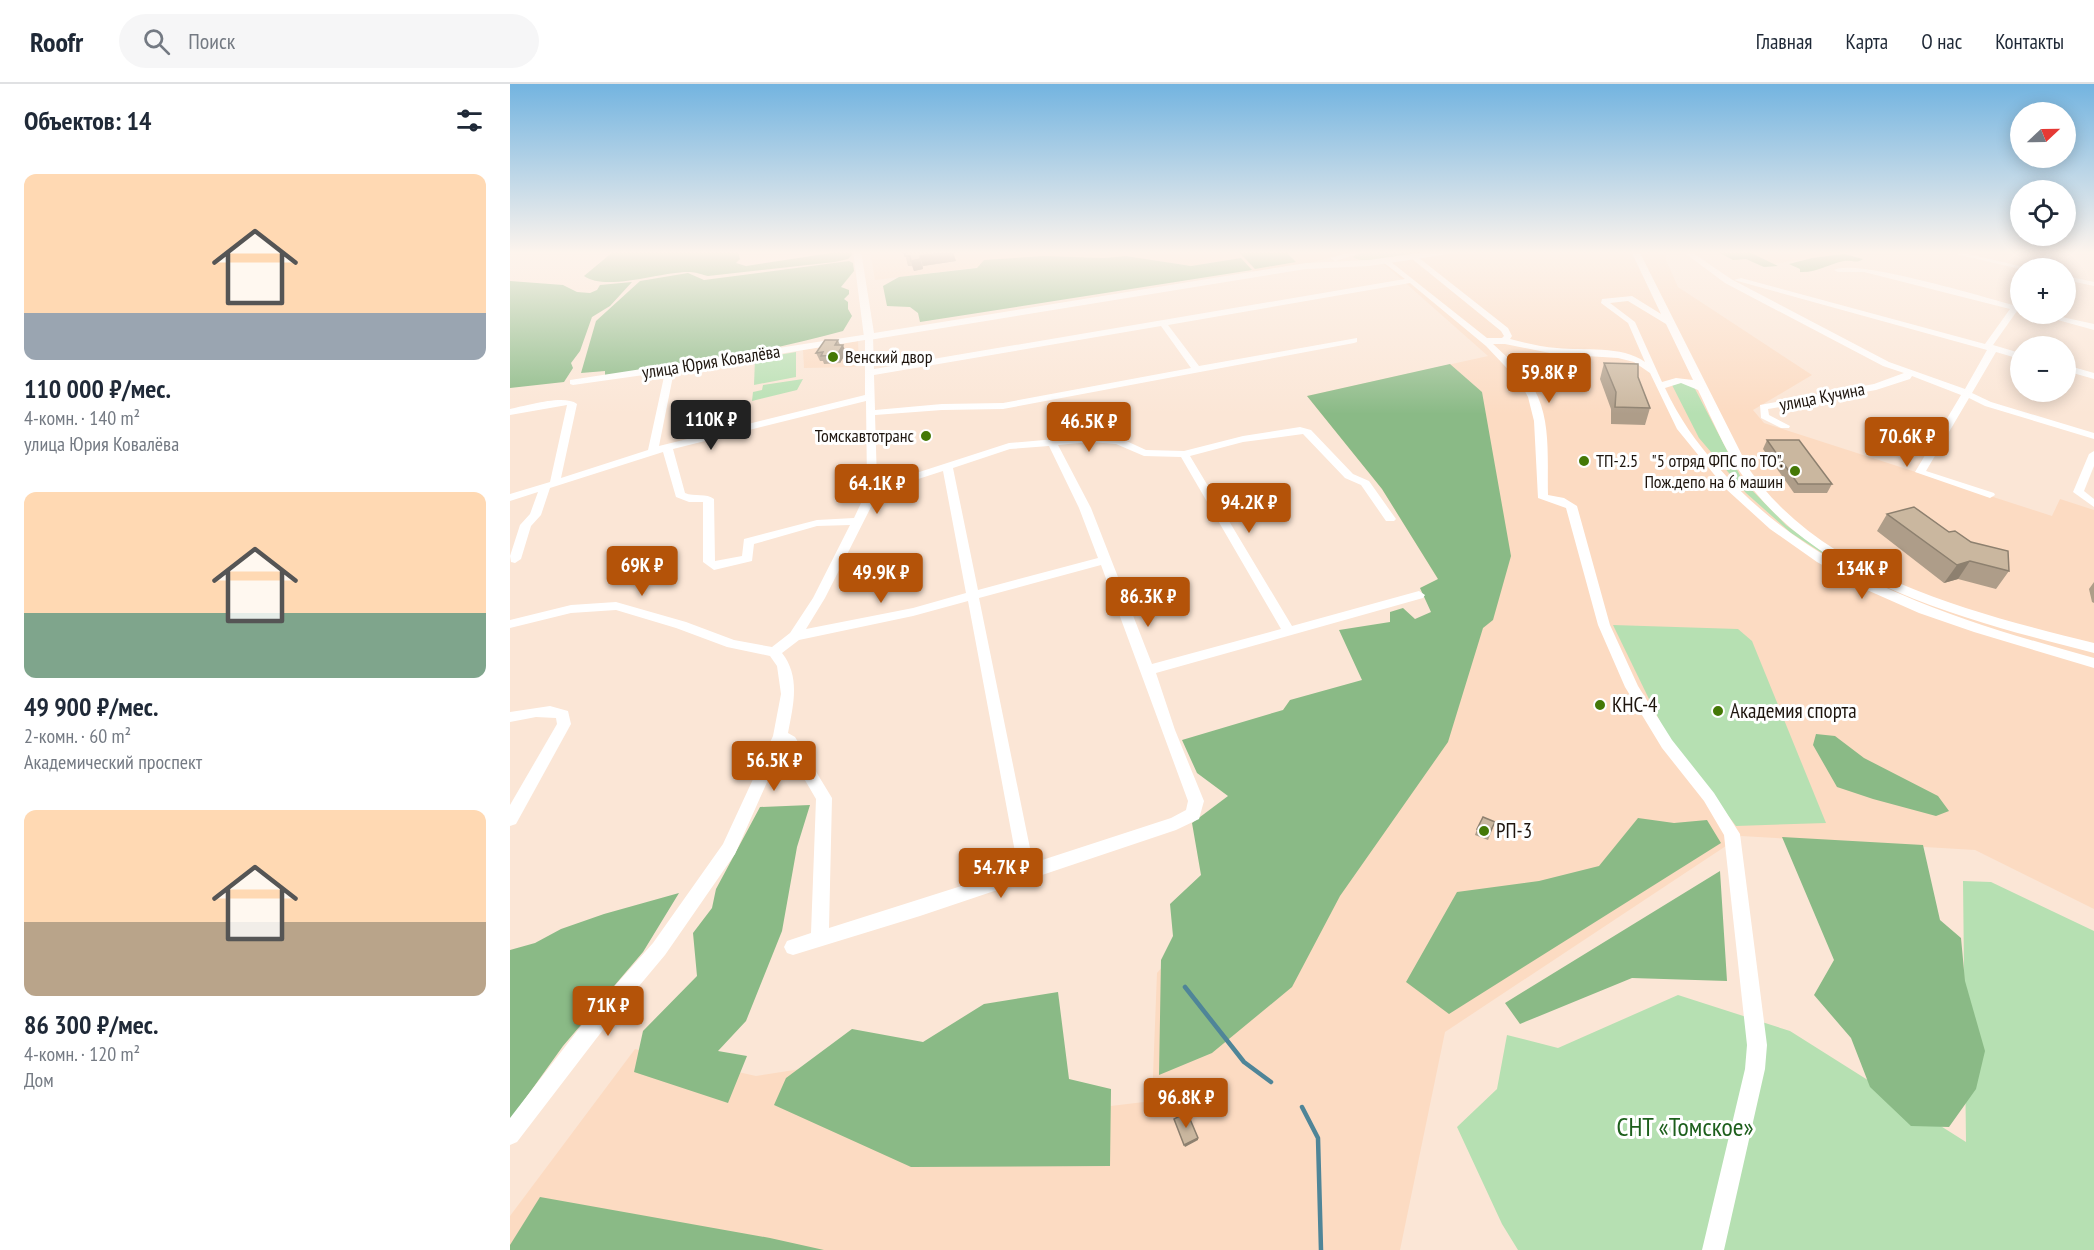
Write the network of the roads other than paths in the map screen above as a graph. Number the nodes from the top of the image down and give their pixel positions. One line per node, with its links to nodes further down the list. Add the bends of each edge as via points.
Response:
1 (867, 305): 18 (main road)
2 (872, 305): 16 (main road)
3 (1030, 305): 16 (main road)
4 (1266, 305): 14 (street)
5 (1441, 305): 20 (street)
6 (1474, 305): 21 (street, via 1505,330)
7 (1608, 305): 27 (street, via 1632,324)
8 (1641, 305): 13 (street)
9 (1660, 305): 13 (street)
10 (1779, 305): 29 (street, улица Кучина)
11 (1828, 305): 22 (street)
12 (2010, 317): 22 (street)
13 (1668, 322): 33 (street)
14 (1163, 323): 25 (street); 28 (street)
15 (2076, 323): 17 (street)
16 (879, 327): 18 (main road)
17 (2094, 327)
18 (869, 337): 24 (street, улица Юрия Ковалёва); 28 (street)
19 (1353, 340): 25 (street)
20 (1483, 341): 21 (street); 74 (street, via 1518,374 1533,398 1539,420 1543,498 1560,500 1571,507 1604,625 1632,687 1667,744 1710,797 1732,834 1756,1045 1755,1069)
21 (1505, 341): 27 (street, via 1555,351 1628,357)
22 (1990, 348): 23 (street); 34 (street, via 1992,351)
23 (2010, 353)
24 (670, 369): 31 (street, улица Юрия Ковалёва); 42 (street)
25 (1197, 370): 37 (street, via 1003,406)
26 (2076, 371): 30 (street)
27 (1654, 372): 32 (street)
28 (869, 373): 35 (street)
29 (1909, 373): 34 (street, улица Кучина); 38 (street, улица Кучина, via 1876,387 1763,407 1764,416)
30 (2094, 376)
31 (573, 382)
32 (1660, 387): 33 (street, via 1679,380); 56 (street, via 1688,439 1717,473 1783,534)
33 (1702, 387): 55 (street, via 1760,492 1806,534)
34 (1966, 393): 39 (street, улица Кучина, via 1988,404); 48 (street, via 1920,472)
35 (870, 397): 37 (street); 41 (street)
36 (510, 412): 47 (street, via 572,404)
37 (870, 413): 46 (street)
38 (1785, 426)
39 (2094, 436)
40 (1052, 442): 43 (street, via 1111,440 1143,453); 45 (street, via 1009,446); 54 (street)
41 (667, 447): 42 (street); 52 (street, via 680,495 709,499 709,562 714,566 748,558 748,542 817,523)
42 (653, 452): 47 (street)
43 (1184, 454): 51 (street, via 1289,430 1307,432 1349,476 1365,483); 61 (street)
44 (2094, 454): 50 (street, via 2079,492)
45 (947, 465): 46 (street, via 912,478); 57 (street)
46 (872, 485): 52 (street)
47 (550, 486): 49 (street); 53 (street, via 526,525)
48 (1990, 495)
49 (510, 498)
50 (2094, 504)
51 (1390, 519)
52 (858, 521): 62 (street)
53 (514, 559)
54 (1105, 560): 57 (street); 66 (street)
55 (1855, 565): 56 (street); 59 (street)
56 (1843, 573): 59 (street)
57 (972, 594): 62 (street, via 913,612); 70 (street)
58 (1419, 595): 61 (street)
59 (1907, 598): 63 (street); 65 (street, via 2012,641)
60 (510, 624): 64 (street, via 571,609 616,606 732,644)
61 (1288, 630): 66 (street)
62 (795, 636): 64 (street)
63 (2094, 648)
64 (774, 652): 68 (street, via 784,665 788,694)
65 (2094, 663)
66 (1148, 670): 70 (street, via 1196,801 1193,814)
67 (510, 717): 69 (street, via 552,711 563,715 564,724)
68 (780, 736): 71 (street, via 790,741 824,798); 73 (street, via 743,823 717,868 659,949 602,1015)
69 (510, 819)
70 (1027, 872): 71 (street)
71 (820, 938): 72 (street)
72 (793, 947)
73 (510, 1135)
74 (1713, 1250)

